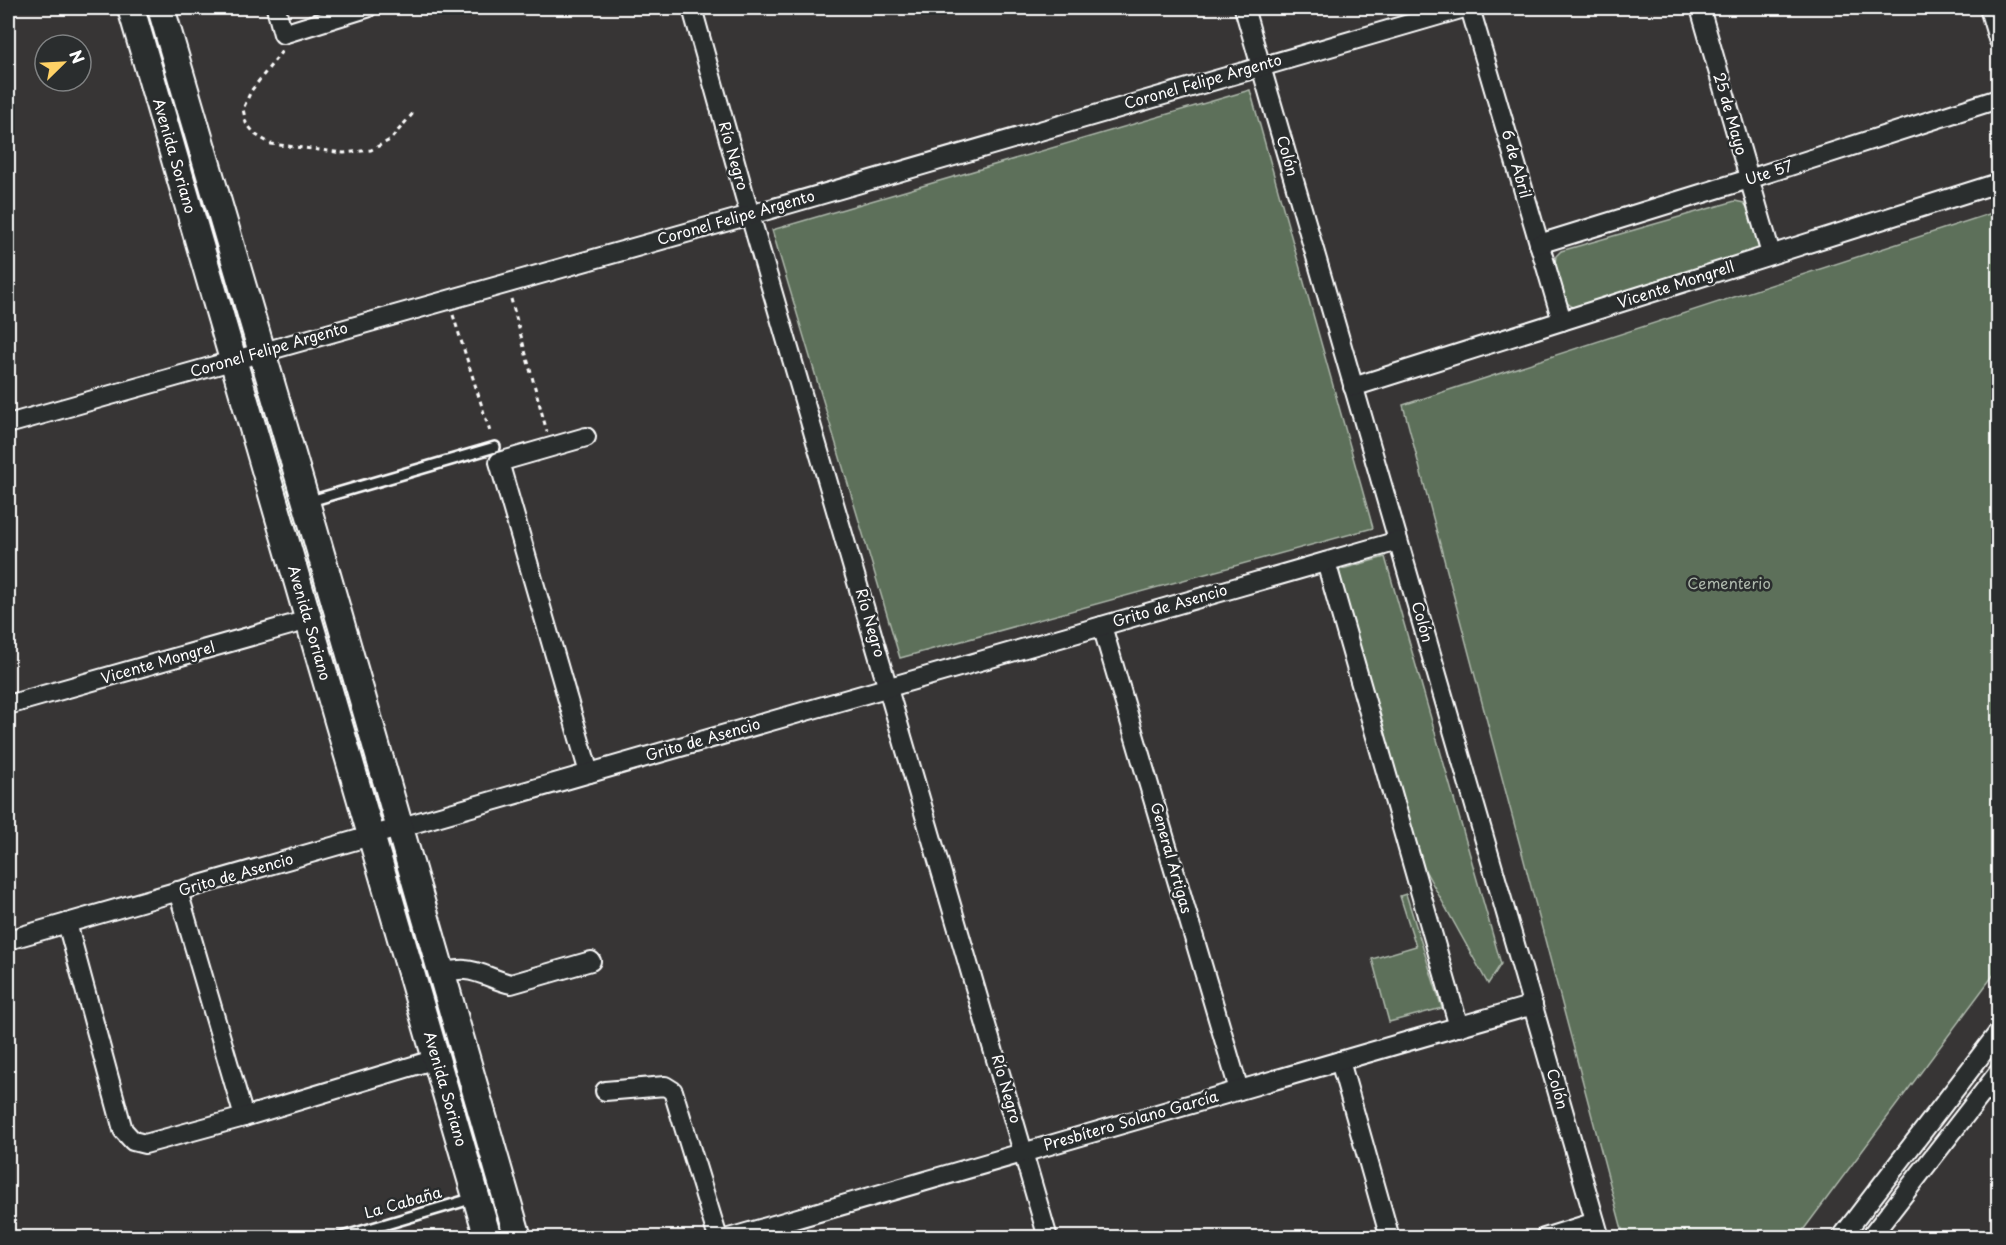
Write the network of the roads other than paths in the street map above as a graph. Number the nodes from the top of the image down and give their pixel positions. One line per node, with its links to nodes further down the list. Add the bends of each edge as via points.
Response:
1 (131, 8): 21 (street, Avenida Soriano)
2 (161, 8): 20 (street, Avenida Soriano)
3 (276, 8): 4 (street, via 283,34)
4 (367, 8)
5 (692, 8): 16 (street, Río Negro)
6 (1244, 8): 12 (street, Colón)
7 (1464, 8): 12 (street, Coronel Felipe Argento)
8 (1470, 8): 17 (street, 6 de Abril)
9 (1700, 8): 14 (street, 25 de Mayo)
10 (1989, 8): 11 (street)
11 (1998, 39)
12 (1260, 66): 16 (street, Coronel Felipe Argento); 22 (street, Colón)
13 (1998, 99): 14 (street, Ute 57)
14 (1749, 179): 17 (street, Ute 57); 18 (street, 25 de Mayo)
15 (1998, 183): 18 (street, Vicente Mongrell)
16 (750, 215): 20 (street, Coronel Felipe Argento); 31 (street, Río Negro)
17 (1539, 244): 19 (street, 6 de Abril)
18 (1771, 254): 19 (street, Vicente Mongrell)
19 (1562, 321): 22 (street, Vicente Mongrell)
20 (261, 351): 21 (street, Coronel Felipe Argento); 26 (street, Avenida Soriano)
21 (234, 360): 23 (street, Coronel Felipe Argento); 29 (street, Avenida Soriano)
22 (1353, 387): 27 (street, Colón)
23 (8, 424)
24 (586, 437): 33 (street, via 499,462)
25 (495, 447): 26 (lane)
26 (306, 502): 34 (street, Avenida Soriano)
27 (1398, 541): 28 (street, Grito de Asencio); 41 (street, Colón)
28 (1326, 562): 30 (street, Grito de Asencio); 42 (street)
29 (308, 620): 32 (street, Vicente Mongrel); 35 (street, Avenida Soriano)
30 (1102, 626): 31 (street, Grito de Asencio); 47 (street, General Artigas)
31 (888, 687): 33 (street, Grito de Asencio); 50 (street, Río Negro)
32 (8, 705)
33 (589, 772): 34 (street, Grito de Asencio)
34 (399, 828): 35 (street, Grito de Asencio); 40 (street, Avenida Soriano)
35 (371, 836): 36 (street, Grito de Asencio); 44 (street, Avenida Soriano)
36 (178, 891): 37 (street, Grito de Asencio); 49 (street)
37 (67, 923): 38 (street, Grito de Asencio); 49 (street, via 123,1130 133,1141 145,1144)
38 (8, 940)
39 (591, 961): 40 (street, via 511,984 463,969)
40 (441, 974): 55 (street, Avenida Soriano)
41 (1533, 1005): 42 (street, Presbítero Solano García); 52 (street, Colón)
42 (1459, 1027): 45 (street, Presbítero Solano García)
43 (1995, 1045): 61 (street)
44 (436, 1059): 49 (street); 51 (street, Avenida Soriano)
45 (1340, 1061): 47 (street, Presbítero Solano García); 59 (street)
46 (1998, 1073): 62 (street)
47 (1239, 1090): 50 (street, Presbítero Solano García)
48 (605, 1091): 56 (street, via 665,1086 673,1091)
49 (244, 1117)
50 (1024, 1152): 57 (street, Presbítero Solano García); 58 (street, Río Negro)
51 (476, 1197): 53 (lane, La Cabaña); 54 (street, Avenida Soriano)
52 (1598, 1230): 60 (street)
53 (339, 1238)
54 (488, 1238)
55 (518, 1238)
56 (718, 1238)
57 (729, 1238)
58 (1048, 1238)
59 (1390, 1238)
60 (1544, 1238)
61 (1841, 1238)
62 (1870, 1238)

